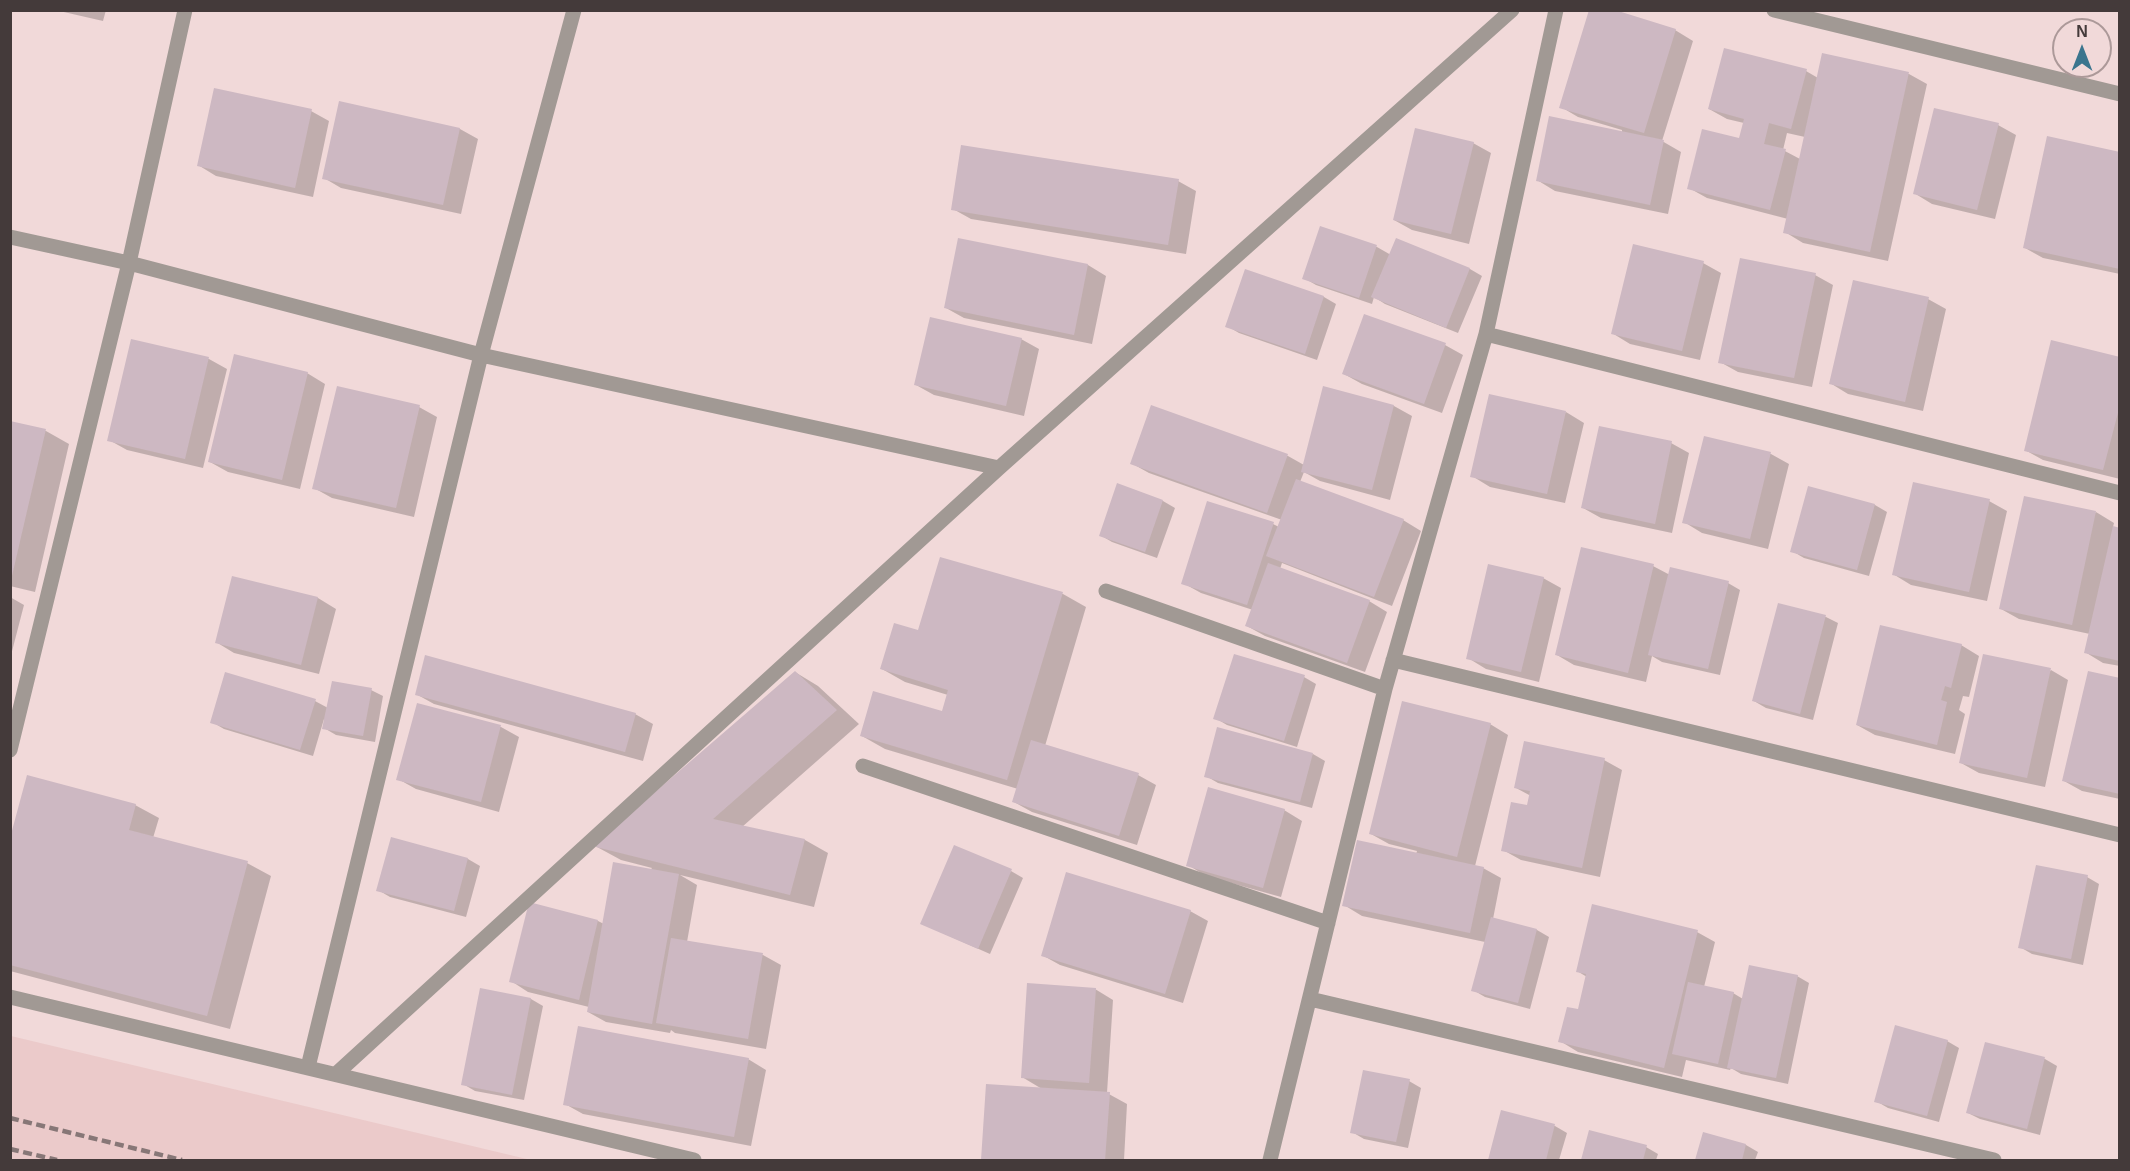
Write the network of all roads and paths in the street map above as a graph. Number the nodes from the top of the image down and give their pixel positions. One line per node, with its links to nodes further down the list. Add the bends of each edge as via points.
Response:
1 (184, 10): 8 (street)
2 (574, 10): 10 (street)
3 (1512, 10): 11 (street)
4 (1556, 10): 9 (street)
5 (1774, 10): 6 (street)
6 (2120, 94)
7 (10, 237): 8 (street)
8 (129, 263): 10 (street); 16 (street)
9 (1486, 334): 12 (street); 14 (street)
10 (481, 355): 11 (street); 22 (street)
11 (999, 468): 23 (street)
12 (2120, 493)
13 (1106, 591): 15 (street)
14 (1393, 660): 15 (street); 18 (street)
15 (1385, 689): 19 (street)
16 (10, 750)
17 (863, 766): 19 (street)
18 (2120, 835)
19 (1328, 922): 21 (street)
20 (10, 997): 22 (street)
21 (1310, 999): 25 (street); 26 (street)
22 (308, 1067): 23 (street)
23 (336, 1074): 24 (street)
24 (694, 1161)
25 (1270, 1161)
26 (1994, 1161)

